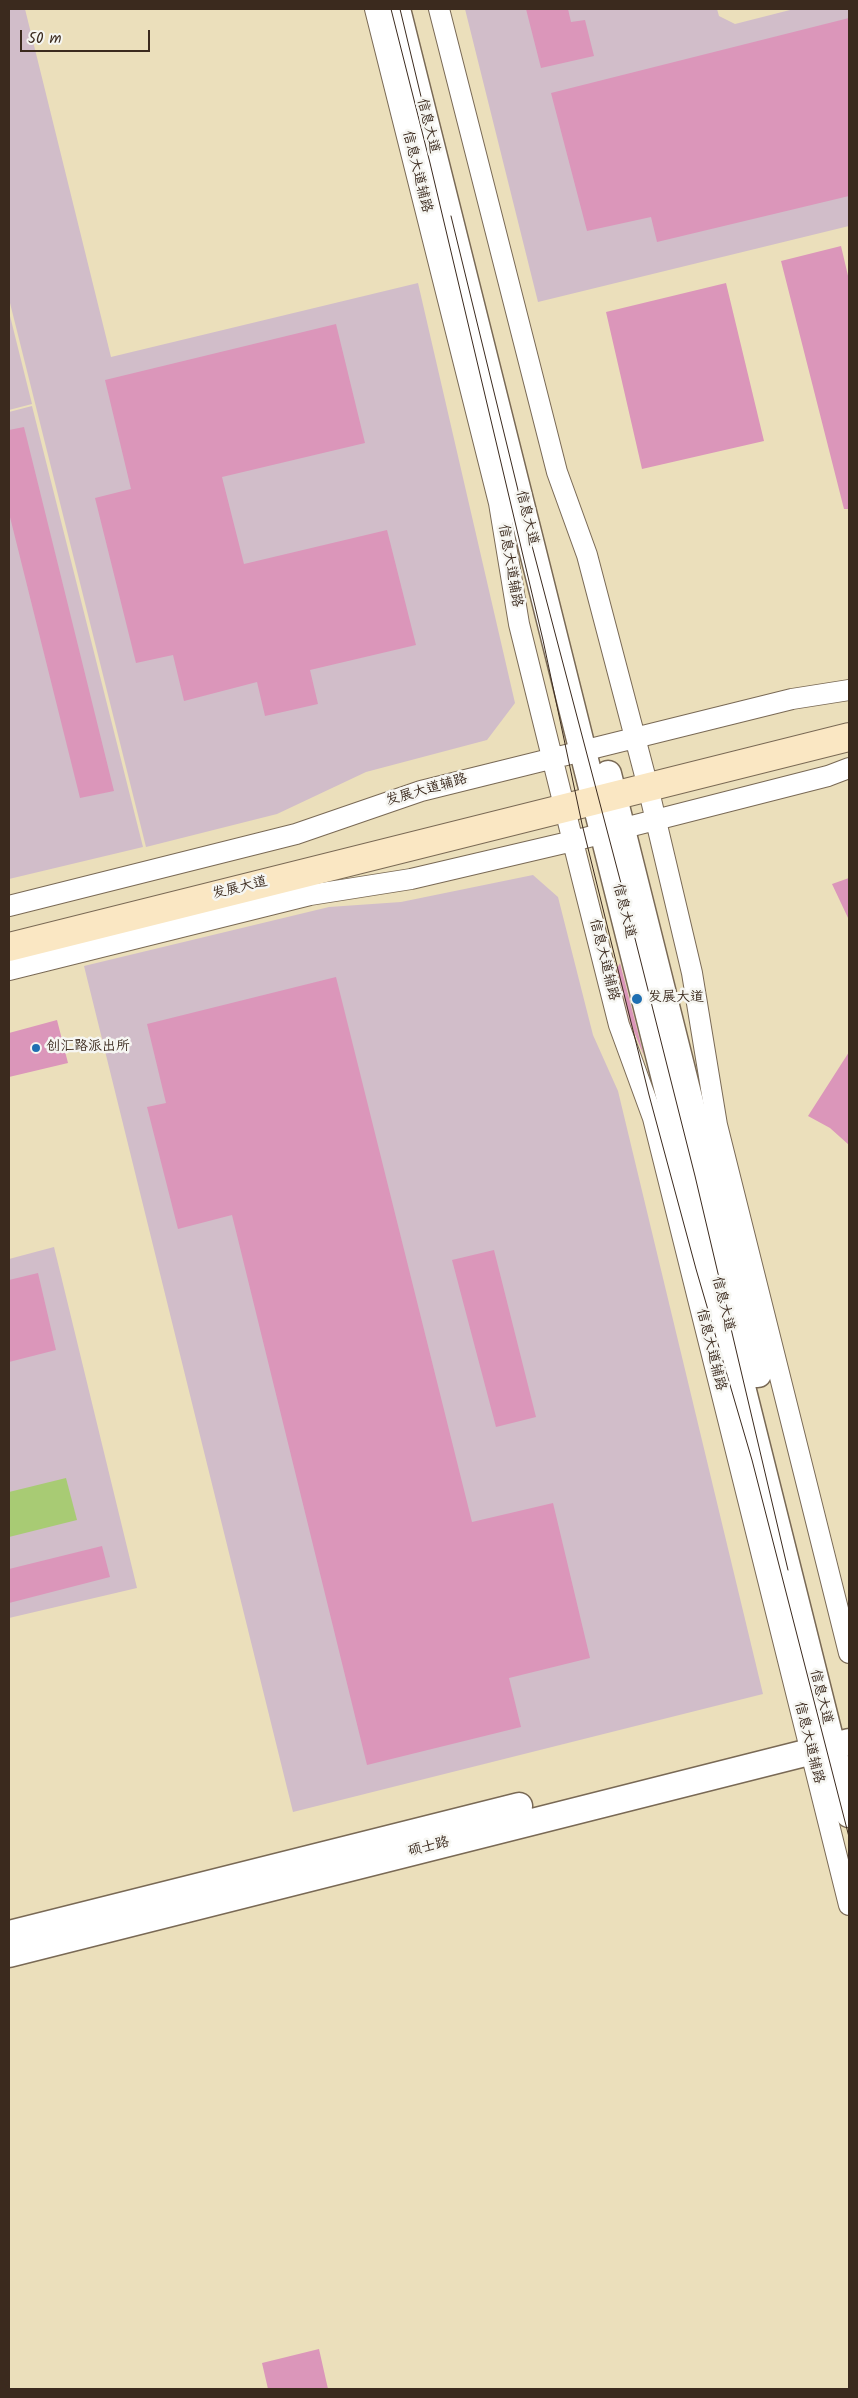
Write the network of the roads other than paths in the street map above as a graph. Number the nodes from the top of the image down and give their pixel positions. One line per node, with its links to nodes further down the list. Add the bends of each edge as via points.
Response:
1 (375, 9): 10 (street, 信息大道辅路, via 498,502 519,624)
2 (397, 9): 9 (street, 信息大道)
3 (416, 9): 9 (street, 信息大道)
4 (440, 9): 8 (street, via 557,472 588,555)
5 (849, 690): 8 (street, 发展大道辅路, via 792,699)
6 (849, 719): 12 (main road, 发展大道)
7 (849, 737): 12 (main road, 发展大道)
8 (635, 738): 9 (street, 发展大道辅路); 12 (street)
9 (593, 749): 10 (street, 发展大道辅路); 13 (street, 信息大道)
10 (552, 758): 14 (street, 信息大道辅路); 18 (street, 发展大道辅路, via 421,791 296,834)
11 (849, 768): 15 (street)
12 (646, 779): 13 (main road, 发展大道); 15 (street)
13 (603, 790): 14 (main road, 发展大道); 16 (street, 信息大道)
14 (563, 800): 17 (street, 信息大道辅路); 19 (main road, 发展大道); 20 (main road, 发展大道)
15 (655, 819): 16 (street); 22 (street, via 692,973 717,1125)
16 (613, 830): 17 (street); 23 (street, 信息大道)
17 (573, 841): 21 (street, via 411,879 310,895); 23 (street, 信息大道辅路, via 619,1025 653,1118)
18 (9, 906)
19 (9, 928)
20 (9, 947)
21 (9, 970)
22 (849, 1653)
23 (834, 1737): 24 (street, 信息大道); 25 (street, 信息大道辅路); 26 (street, 硕士路); 27 (street, 硕士路)
24 (849, 1814)
25 (849, 1905)
26 (9, 1934)
27 (9, 1954)

